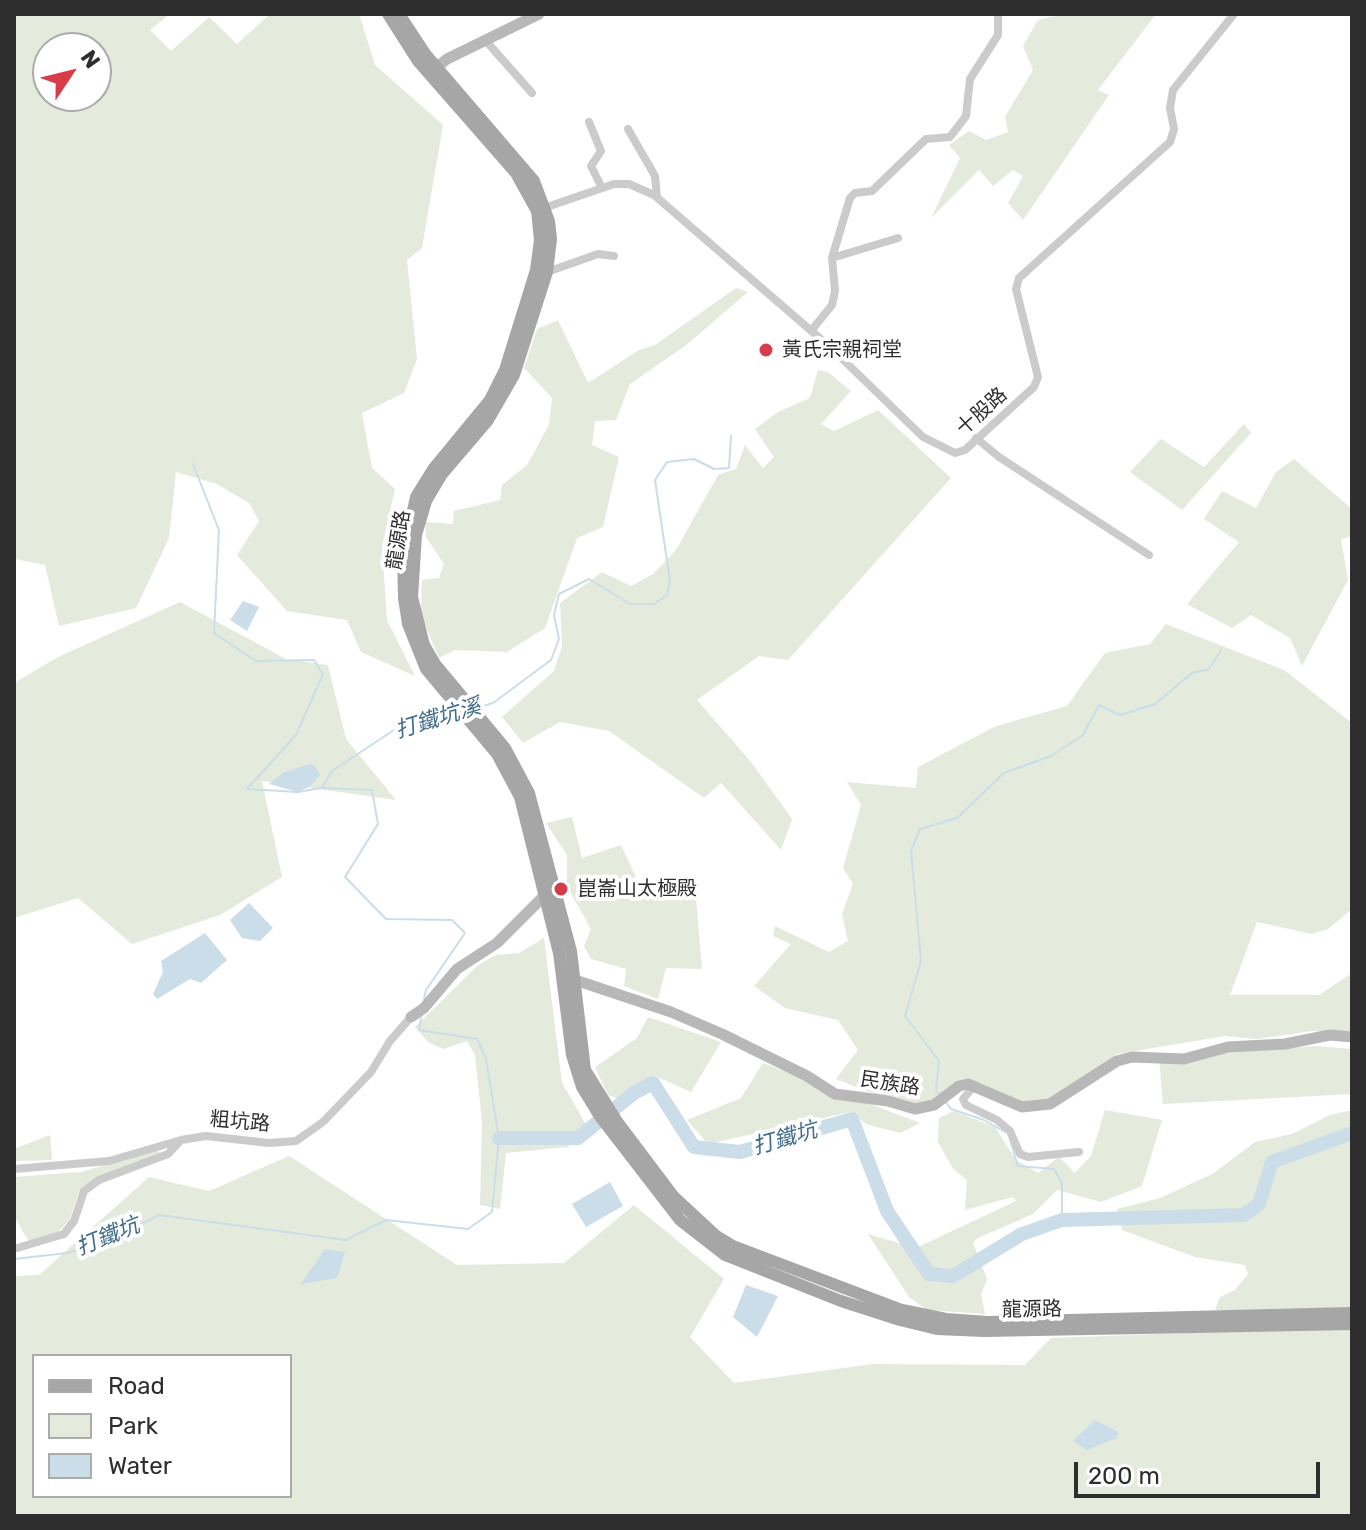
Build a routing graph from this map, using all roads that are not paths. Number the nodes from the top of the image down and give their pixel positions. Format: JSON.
{"nodes":[{"id":1,"x":388,"y":14,"type":"edge"},
{"id":2,"x":399,"y":14,"type":"edge"},
{"id":3,"x":539,"y":14,"type":"edge"},
{"id":4,"x":998,"y":14,"type":"edge"},
{"id":5,"x":1234,"y":14,"type":"edge"},
{"id":6,"x":486,"y":41,"type":"junction"},
{"id":7,"x":432,"y":70,"type":"junction"},
{"id":8,"x":532,"y":93,"type":"dead end"},
{"id":9,"x":589,"y":122,"type":"dead end"},
{"id":10,"x":628,"y":129,"type":"dead end"},
{"id":11,"x":602,"y":188,"type":"junction"},
{"id":12,"x":657,"y":197,"type":"junction"},
{"id":13,"x":541,"y":209,"type":"junction"},
{"id":14,"x":898,"y":238,"type":"dead end"},
{"id":15,"x":614,"y":256,"type":"dead end"},
{"id":16,"x":832,"y":258,"type":"junction"},
{"id":17,"x":547,"y":272,"type":"junction"},
{"id":18,"x":811,"y":331,"type":"junction"},
{"id":19,"x":976,"y":438,"type":"junction"},
{"id":20,"x":1149,"y":555,"type":"dead end"},
{"id":21,"x":468,"y":710,"type":"junction"},
{"id":22,"x":549,"y":891,"type":"junction"},
{"id":23,"x":568,"y":978,"type":"junction"},
{"id":24,"x":411,"y":1017,"type":"joint"},
{"id":25,"x":1352,"y":1037,"type":"edge"},
{"id":26,"x":976,"y":1085,"type":"junction"},
{"id":27,"x":181,"y":1140,"type":"junction"},
{"id":28,"x":1079,"y":1152,"type":"dead end"},
{"id":29,"x":14,"y":1169,"type":"edge"},
{"id":30,"x":14,"y":1249,"type":"edge"},
{"id":31,"x":729,"y":1251,"type":"junction"},
{"id":32,"x":1352,"y":1313,"type":"edge"},
{"id":33,"x":1352,"y":1324,"type":"edge"}],
"edges":[{"from":1,"to":7,"type":"main road"},
{"from":2,"to":7,"type":"main road"},
{"from":3,"to":6,"type":"street"},
{"from":4,"to":16,"type":"street"},
{"from":5,"to":19,"type":"street","name":"十股路"},
{"from":6,"to":7,"type":"street"},
{"from":6,"to":8,"type":"street"},
{"from":7,"to":13,"type":"main road"},
{"from":9,"to":11,"type":"street"},
{"from":10,"to":12,"type":"street"},
{"from":11,"to":12,"type":"street","name":"十股路"},
{"from":11,"to":13,"type":"street","name":"十股路"},
{"from":12,"to":18,"type":"street","name":"十股路"},
{"from":13,"to":17,"type":"main road","name":"龍源路"},
{"from":13,"to":21,"type":"main road"},
{"from":14,"to":16,"type":"street"},
{"from":15,"to":17,"type":"street"},
{"from":16,"to":18,"type":"street"},
{"from":17,"to":21,"type":"main road","name":"龍源路"},
{"from":18,"to":19,"type":"street","name":"十股路"},
{"from":19,"to":20,"type":"street"},
{"from":21,"to":22,"type":"main road"},
{"from":22,"to":23,"type":"main road"},
{"from":22,"to":24,"type":"street"},
{"from":23,"to":26,"type":"street","name":"民族路"},
{"from":23,"to":31,"type":"main road"},
{"from":24,"to":27,"type":"street","name":"粗坑路"},
{"from":25,"to":26,"type":"street"},
{"from":26,"to":28,"type":"street"},
{"from":27,"to":29,"type":"street","name":"粗坑路"},
{"from":27,"to":30,"type":"street"},
{"from":31,"to":32,"type":"main road","name":"龍源路"},
{"from":31,"to":33,"type":"main road","name":"龍源路"}]}
